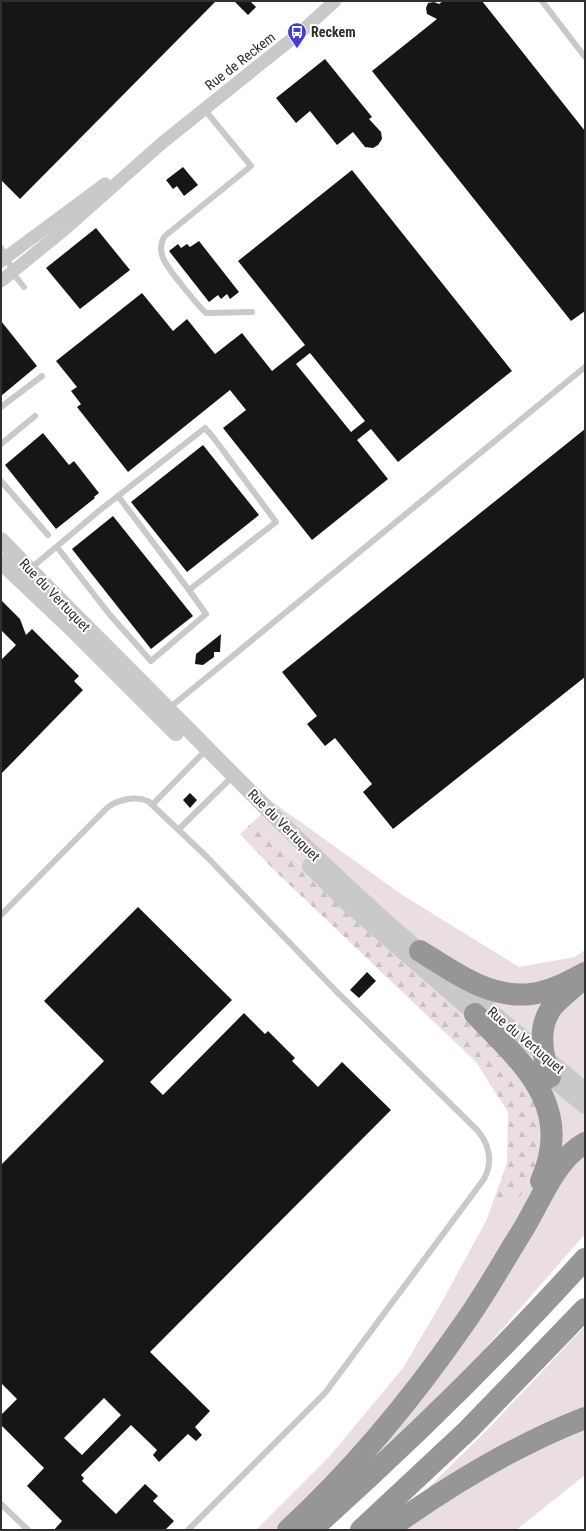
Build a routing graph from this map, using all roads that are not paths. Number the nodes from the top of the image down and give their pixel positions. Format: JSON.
{"nodes":[{"id":1,"x":335,"y":1,"type":"edge"},
{"id":2,"x":542,"y":1,"type":"edge"},
{"id":3,"x":585,"y":57,"type":"edge"},
{"id":4,"x":204,"y":109,"type":"junction"},
{"id":5,"x":162,"y":143,"type":"junction"},
{"id":6,"x":3,"y":255,"type":"edge"},
{"id":7,"x":12,"y":272,"type":"junction"},
{"id":8,"x":1,"y":281,"type":"edge"},
{"id":9,"x":24,"y":287,"type":"dead end"},
{"id":10,"x":252,"y":312,"type":"dead end"},
{"id":11,"x":585,"y":367,"type":"edge"},
{"id":12,"x":42,"y":376,"type":"dead end"},
{"id":13,"x":1,"y":407,"type":"edge"},
{"id":14,"x":35,"y":416,"type":"dead end"},
{"id":15,"x":1,"y":444,"type":"edge"},
{"id":16,"x":1,"y":481,"type":"edge"},
{"id":17,"x":118,"y":496,"type":"junction"},
{"id":18,"x":48,"y":535,"type":"dead end"},
{"id":19,"x":1,"y":540,"type":"edge"},
{"id":20,"x":56,"y":547,"type":"junction"},
{"id":21,"x":1,"y":562,"type":"edge"},
{"id":22,"x":24,"y":574,"type":"junction"},
{"id":23,"x":189,"y":590,"type":"junction"},
{"id":24,"x":163,"y":712,"type":"junction"},
{"id":25,"x":203,"y":753,"type":"junction"},
{"id":26,"x":230,"y":779,"type":"junction"},
{"id":27,"x":152,"y":804,"type":"junction"},
{"id":28,"x":179,"y":829,"type":"junction"},
{"id":29,"x":1,"y":914,"type":"edge"},
{"id":30,"x":420,"y":951,"type":"junction"},
{"id":31,"x":585,"y":973,"type":"edge"},
{"id":32,"x":585,"y":978,"type":"edge"},
{"id":33,"x":475,"y":1014,"type":"junction"},
{"id":34,"x":545,"y":1056,"type":"junction"},
{"id":35,"x":550,"y":1077,"type":"junction"},
{"id":36,"x":585,"y":1090,"type":"edge"},
{"id":37,"x":585,"y":1106,"type":"edge"},
{"id":38,"x":585,"y":1143,"type":"edge"},
{"id":39,"x":508,"y":1252,"type":"junction"},
{"id":40,"x":585,"y":1259,"type":"edge"},
{"id":41,"x":585,"y":1308,"type":"edge"},
{"id":42,"x":585,"y":1418,"type":"edge"},
{"id":43,"x":1,"y":1504,"type":"edge"},
{"id":44,"x":28,"y":1530,"type":"edge"},
{"id":45,"x":188,"y":1530,"type":"edge"},
{"id":46,"x":288,"y":1530,"type":"edge"},
{"id":47,"x":311,"y":1530,"type":"edge"},
{"id":48,"x":361,"y":1530,"type":"edge"},
{"id":49,"x":387,"y":1530,"type":"edge"}],
"edges":[{"from":1,"to":4,"type":"street","name":"Rue de Reckem"},
{"from":2,"to":3,"type":"lane"},
{"from":4,"to":5,"type":"street","name":"Rue de Reckem"},
{"from":4,"to":10,"type":"lane"},
{"from":5,"to":6,"type":"street","name":"Rue de Reckem"},
{"from":5,"to":7,"type":"street","name":"Rue de Reckem"},
{"from":6,"to":7,"type":"lane"},
{"from":7,"to":8,"type":"street","name":"Rue de Reckem"},
{"from":7,"to":9,"type":"lane"},
{"from":11,"to":24,"type":"lane"},
{"from":12,"to":13,"type":"lane"},
{"from":14,"to":15,"type":"lane"},
{"from":16,"to":18,"type":"lane"},
{"from":17,"to":20,"type":"lane"},
{"from":17,"to":23,"type":"lane"},
{"from":17,"to":23,"type":"lane"},
{"from":19,"to":22,"type":"street","name":"Rue du Vertuquet"},
{"from":20,"to":22,"type":"lane"},
{"from":20,"to":23,"type":"lane"},
{"from":21,"to":22,"type":"street","name":"Rue du Vertuquet"},
{"from":22,"to":24,"type":"street","name":"Rue du Vertuquet"},
{"from":24,"to":25,"type":"street","name":"Rue du Vertuquet"},
{"from":25,"to":26,"type":"street","name":"Rue du Vertuquet"},
{"from":25,"to":27,"type":"lane"},
{"from":26,"to":28,"type":"lane"},
{"from":26,"to":30,"type":"street","name":"Rue du Vertuquet"},
{"from":26,"to":33,"type":"street","name":"Rue du Vertuquet"},
{"from":27,"to":28,"type":"lane"},
{"from":27,"to":29,"type":"lane"},
{"from":28,"to":45,"type":"lane"},
{"from":30,"to":31,"type":"highway"},
{"from":30,"to":34,"type":"street","name":"Rue du Vertuquet"},
{"from":32,"to":34,"type":"highway"},
{"from":33,"to":35,"type":"street","name":"Rue du Vertuquet"},
{"from":33,"to":39,"type":"highway"},
{"from":34,"to":35,"type":"highway"},
{"from":34,"to":36,"type":"street","name":"Rue du Vertuquet"},
{"from":35,"to":37,"type":"street","name":"Rue du Vertuquet"},
{"from":38,"to":39,"type":"highway"},
{"from":39,"to":46,"type":"highway"},
{"from":40,"to":47,"type":"highway"},
{"from":41,"to":48,"type":"highway"},
{"from":42,"to":49,"type":"highway"},
{"from":43,"to":44,"type":"lane"}]}
